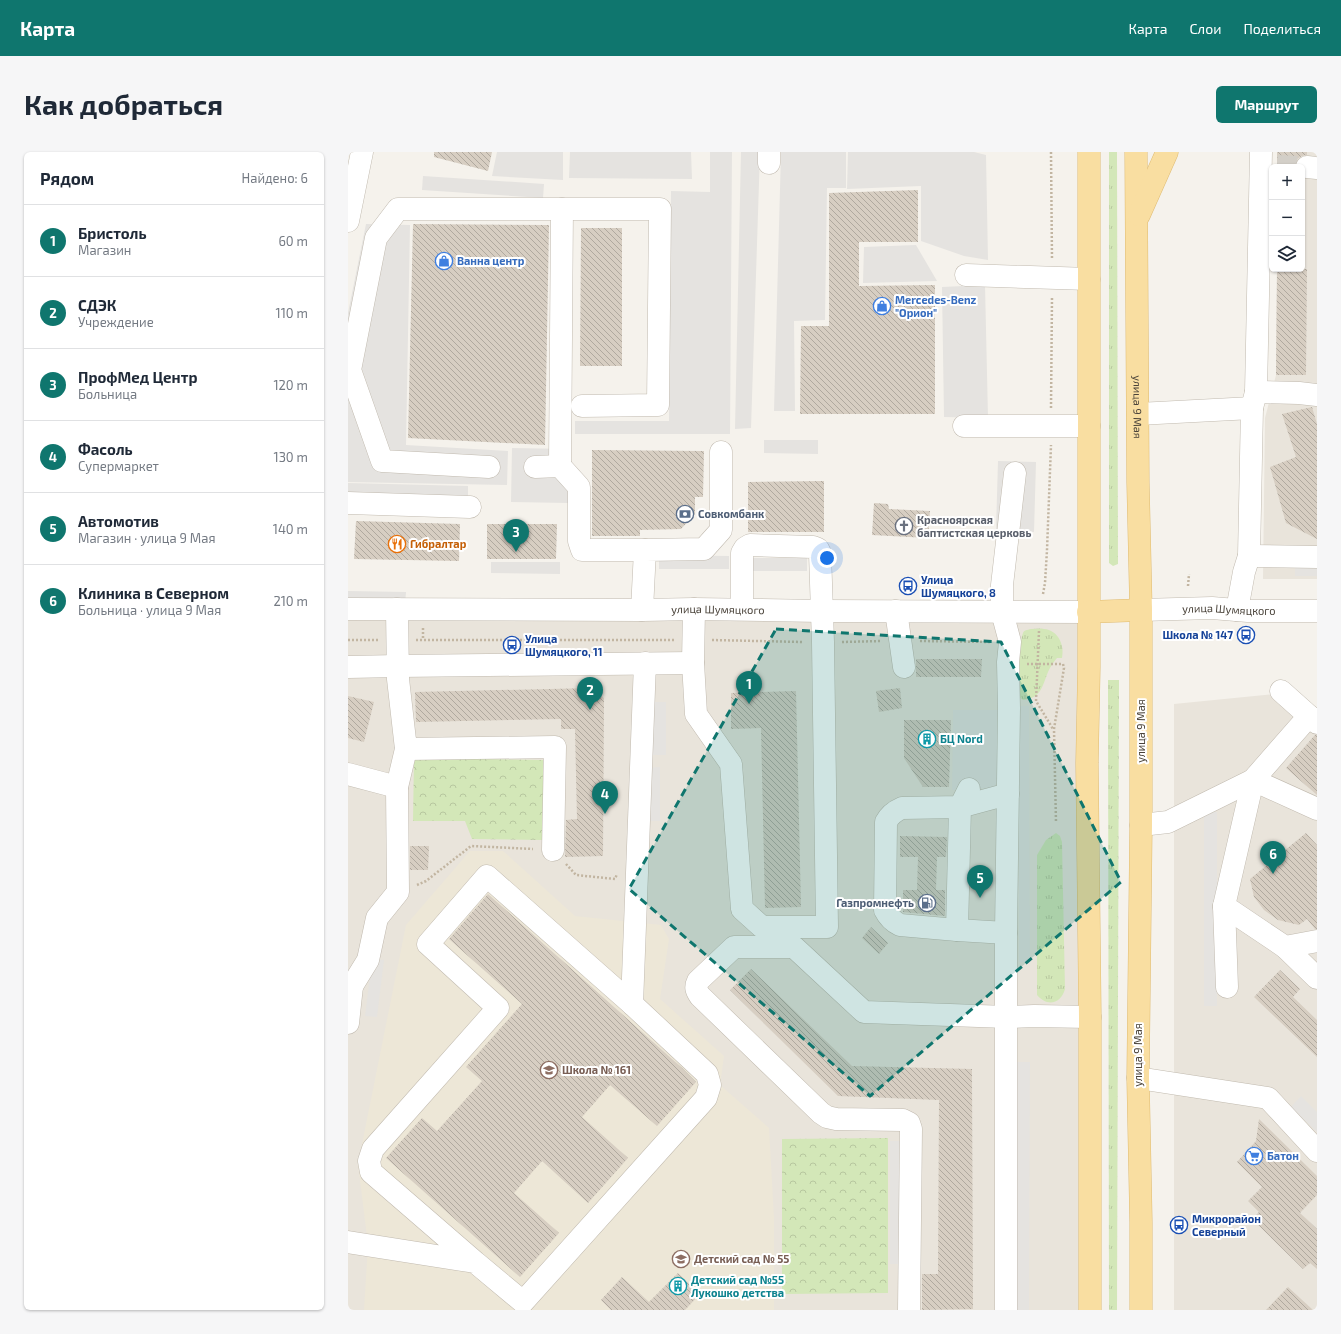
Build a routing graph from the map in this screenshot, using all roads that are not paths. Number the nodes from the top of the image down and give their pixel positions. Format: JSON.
{"nodes":[{"id":1,"x":362,"y":152,"type":"edge"},
{"id":2,"x":1089,"y":152,"type":"edge"},
{"id":3,"x":1136,"y":152,"type":"edge"},
{"id":4,"x":1166,"y":152,"type":"edge"},
{"id":5,"x":1266,"y":162,"type":"edge"},
{"id":6,"x":562,"y":209,"type":"junction"},
{"id":7,"x":348,"y":221,"type":"edge"},
{"id":8,"x":1136,"y":221,"type":"junction"},
{"id":9,"x":966,"y":275,"type":"dead end"},
{"id":10,"x":1089,"y":278,"type":"junction"},
{"id":11,"x":349,"y":370,"type":"edge"},
{"id":12,"x":1317,"y":395,"type":"edge"},
{"id":13,"x":1254,"y":400,"type":"junction"},
{"id":14,"x":582,"y":406,"type":"dead end"},
{"id":15,"x":1138,"y":414,"type":"junction"},
{"id":16,"x":964,"y":426,"type":"dead end"},
{"id":17,"x":1089,"y":426,"type":"junction"},
{"id":18,"x":721,"y":452,"type":"dead end"},
{"id":19,"x":560,"y":466,"type":"junction"},
{"id":20,"x":490,"y":467,"type":"dead end"},
{"id":21,"x":535,"y":467,"type":"dead end"},
{"id":22,"x":1015,"y":473,"type":"dead end"},
{"id":23,"x":348,"y":503,"type":"edge"},
{"id":24,"x":470,"y":507,"type":"dead end"},
{"id":25,"x":645,"y":550,"type":"junction"},
{"id":26,"x":1249,"y":556,"type":"junction"},
{"id":27,"x":1317,"y":557,"type":"edge"},
{"id":28,"x":348,"y":609,"type":"edge"},
{"id":29,"x":397,"y":609,"type":"junction"},
{"id":30,"x":694,"y":609,"type":"junction"},
{"id":31,"x":642,"y":610,"type":"junction"},
{"id":32,"x":742,"y":610,"type":"junction"},
{"id":33,"x":1141,"y":610,"type":"junction"},
{"id":34,"x":1236,"y":610,"type":"junction"},
{"id":35,"x":821,"y":611,"type":"junction"},
{"id":36,"x":896,"y":611,"type":"junction"},
{"id":37,"x":1317,"y":611,"type":"edge"},
{"id":38,"x":1002,"y":612,"type":"junction"},
{"id":39,"x":1088,"y":612,"type":"junction"},
{"id":40,"x":645,"y":663,"type":"junction"},
{"id":41,"x":693,"y":663,"type":"junction"},
{"id":42,"x":398,"y":666,"type":"junction"},
{"id":43,"x":348,"y":667,"type":"edge"},
{"id":44,"x":904,"y":667,"type":"dead end"},
{"id":45,"x":1281,"y":691,"type":"dead end"},
{"id":46,"x":1313,"y":720,"type":"edge"},
{"id":47,"x":406,"y":749,"type":"junction"},
{"id":48,"x":348,"y":774,"type":"edge"},
{"id":49,"x":1253,"y":780,"type":"junction"},
{"id":50,"x":397,"y":787,"type":"junction"},
{"id":51,"x":1008,"y":794,"type":"junction"},
{"id":52,"x":964,"y":798,"type":"junction"},
{"id":53,"x":1317,"y":809,"type":"edge"},
{"id":54,"x":1141,"y":825,"type":"junction"},
{"id":55,"x":552,"y":850,"type":"dead end"},
{"id":56,"x":1224,"y":906,"type":"junction"},
{"id":57,"x":957,"y":930,"type":"junction"},
{"id":58,"x":1006,"y":933,"type":"junction"},
{"id":59,"x":1317,"y":941,"type":"edge"},
{"id":60,"x":1285,"y":947,"type":"junction"},
{"id":61,"x":1317,"y":978,"type":"edge"},
{"id":62,"x":350,"y":985,"type":"edge"},
{"id":63,"x":1227,"y":987,"type":"dead end"},
{"id":64,"x":632,"y":1004,"type":"junction"},
{"id":65,"x":1090,"y":1017,"type":"junction"},
{"id":66,"x":1007,"y":1018,"type":"junction"},
{"id":67,"x":348,"y":1023,"type":"edge"},
{"id":68,"x":1138,"y":1078,"type":"junction"},
{"id":69,"x":1317,"y":1151,"type":"edge"},
{"id":70,"x":348,"y":1242,"type":"edge"},
{"id":71,"x":475,"y":1262,"type":"junction"},
{"id":72,"x":909,"y":1310,"type":"edge"},
{"id":73,"x":1006,"y":1310,"type":"edge"},
{"id":74,"x":1090,"y":1310,"type":"edge"},
{"id":75,"x":1141,"y":1310,"type":"edge"}],
"edges":[{"from":1,"to":7,"type":"street"},
{"from":2,"to":10,"type":"main road"},
{"from":3,"to":8,"type":"main road","name":"улица 9 Мая"},
{"from":4,"to":8,"type":"main road"},
{"from":5,"to":13,"type":"street"},
{"from":6,"to":11,"type":"street"},
{"from":6,"to":14,"type":"street"},
{"from":6,"to":19,"type":"street"},
{"from":8,"to":15,"type":"main road","name":"улица 9 Мая"},
{"from":9,"to":10,"type":"street"},
{"from":10,"to":17,"type":"main road"},
{"from":11,"to":20,"type":"street"},
{"from":12,"to":13,"type":"street"},
{"from":13,"to":15,"type":"street"},
{"from":13,"to":26,"type":"street"},
{"from":15,"to":33,"type":"main road","name":"улица 9 Мая"},
{"from":16,"to":17,"type":"street"},
{"from":17,"to":39,"type":"main road"},
{"from":18,"to":25,"type":"street"},
{"from":19,"to":21,"type":"street"},
{"from":19,"to":25,"type":"street"},
{"from":22,"to":38,"type":"street"},
{"from":23,"to":24,"type":"street"},
{"from":25,"to":31,"type":"street"},
{"from":26,"to":27,"type":"street"},
{"from":26,"to":34,"type":"street"},
{"from":28,"to":29,"type":"street","name":"улица Шумяцкого"},
{"from":29,"to":31,"type":"street","name":"улица Шумяцкого"},
{"from":29,"to":42,"type":"street"},
{"from":30,"to":31,"type":"street","name":"улица Шумяцкого"},
{"from":30,"to":32,"type":"street","name":"улица Шумяцкого"},
{"from":30,"to":41,"type":"street"},
{"from":32,"to":35,"type":"street","name":"улица Шумяцкого"},
{"from":32,"to":35,"type":"street"},
{"from":33,"to":34,"type":"street","name":"улица Шумяцкого"},
{"from":33,"to":39,"type":"main road"},
{"from":33,"to":54,"type":"main road","name":"улица 9 Мая"},
{"from":34,"to":37,"type":"street","name":"улица Шумяцкого"},
{"from":35,"to":36,"type":"street","name":"улица Шумяцкого"},
{"from":35,"to":41,"type":"street"},
{"from":36,"to":38,"type":"street","name":"улица Шумяцкого"},
{"from":36,"to":44,"type":"street"},
{"from":38,"to":39,"type":"street","name":"улица Шумяцкого"},
{"from":38,"to":51,"type":"street"},
{"from":39,"to":65,"type":"main road"},
{"from":40,"to":41,"type":"street"},
{"from":40,"to":42,"type":"street"},
{"from":40,"to":64,"type":"street"},
{"from":42,"to":43,"type":"street"},
{"from":42,"to":47,"type":"street"},
{"from":45,"to":46,"type":"street"},
{"from":46,"to":49,"type":"street"},
{"from":47,"to":50,"type":"street"},
{"from":47,"to":55,"type":"street"},
{"from":48,"to":50,"type":"street"},
{"from":49,"to":53,"type":"street"},
{"from":49,"to":54,"type":"street"},
{"from":49,"to":56,"type":"street"},
{"from":50,"to":62,"type":"street"},
{"from":51,"to":52,"type":"street"},
{"from":51,"to":58,"type":"street"},
{"from":52,"to":57,"type":"street"},
{"from":52,"to":57,"type":"street"},
{"from":54,"to":68,"type":"main road","name":"улица 9 Мая"},
{"from":56,"to":60,"type":"street"},
{"from":56,"to":63,"type":"street"},
{"from":57,"to":58,"type":"street"},
{"from":58,"to":66,"type":"street"},
{"from":59,"to":60,"type":"street"},
{"from":60,"to":61,"type":"street"},
{"from":62,"to":67,"type":"street"},
{"from":64,"to":71,"type":"street"},
{"from":64,"to":71,"type":"street"},
{"from":65,"to":66,"type":"street"},
{"from":65,"to":74,"type":"main road"},
{"from":66,"to":72,"type":"street"},
{"from":66,"to":73,"type":"street"},
{"from":68,"to":69,"type":"street"},
{"from":68,"to":75,"type":"main road","name":"улица 9 Мая"},
{"from":70,"to":71,"type":"street"}]}
